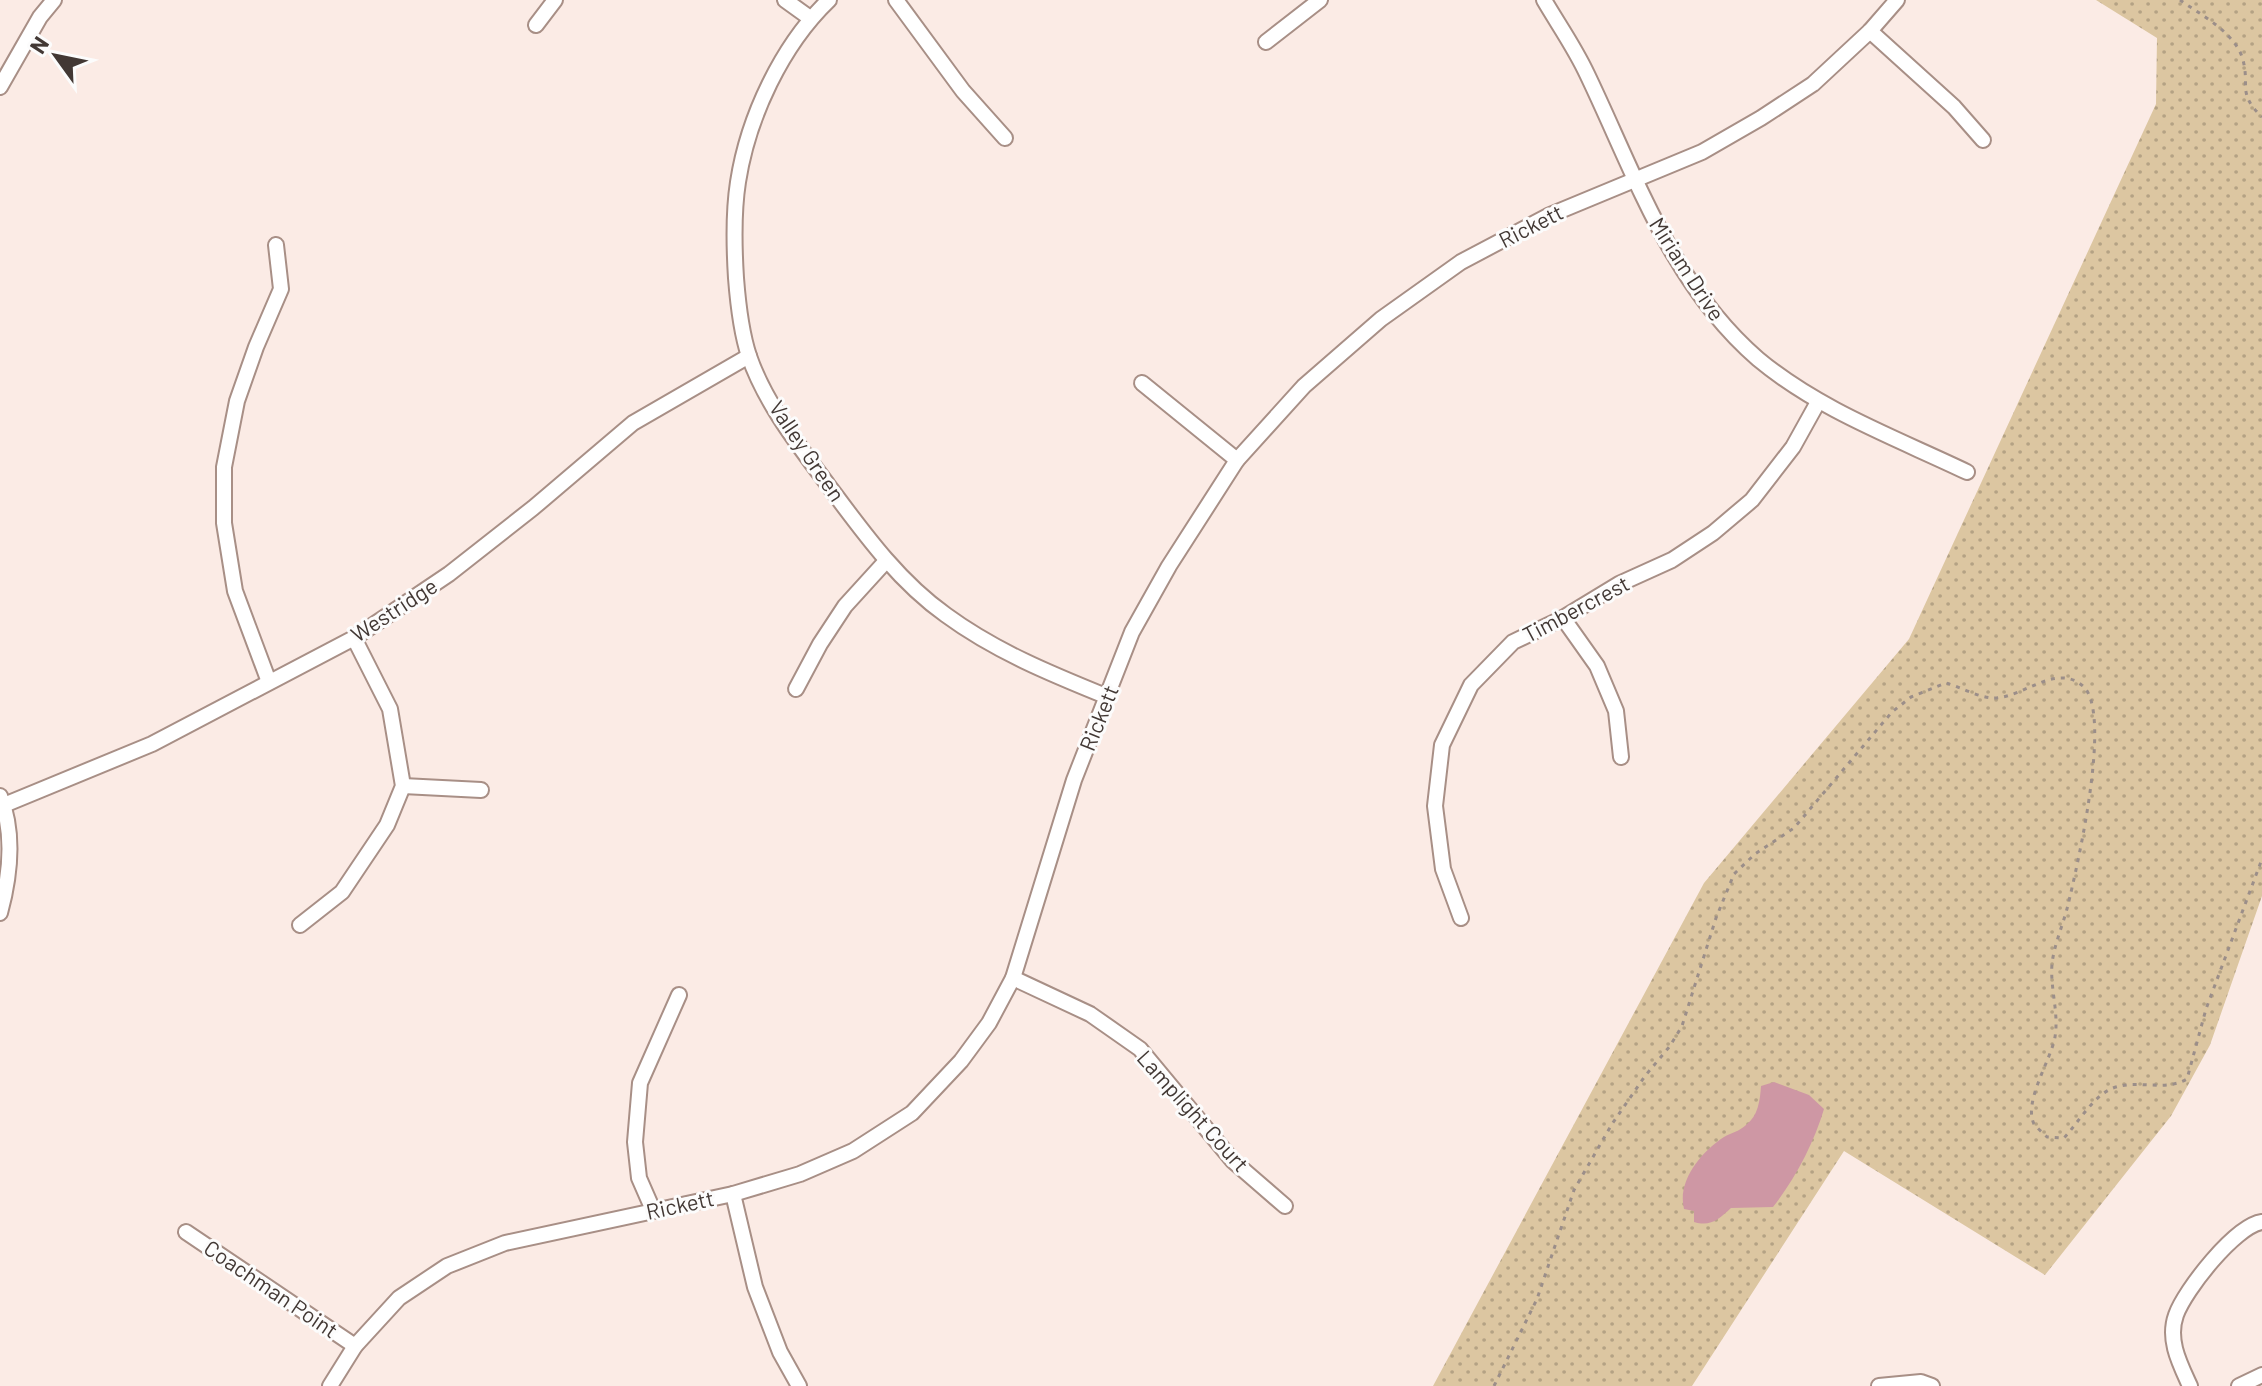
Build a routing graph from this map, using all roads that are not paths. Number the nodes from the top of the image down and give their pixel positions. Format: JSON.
{"nodes":[{"id":1,"x":54,"y":0,"type":"edge"},
{"id":2,"x":555,"y":0,"type":"edge"},
{"id":3,"x":785,"y":0,"type":"edge"},
{"id":4,"x":829,"y":0,"type":"edge"},
{"id":5,"x":896,"y":0,"type":"edge"},
{"id":6,"x":1320,"y":0,"type":"edge"},
{"id":7,"x":1544,"y":0,"type":"edge"},
{"id":8,"x":1897,"y":0,"type":"edge"},
{"id":9,"x":810,"y":18,"type":"junction"},
{"id":10,"x":536,"y":25,"type":"dead end"},
{"id":11,"x":1870,"y":31,"type":"junction"},
{"id":12,"x":1266,"y":42,"type":"dead end"},
{"id":13,"x":0,"y":87,"type":"edge"},
{"id":14,"x":1005,"y":138,"type":"dead end"},
{"id":15,"x":1983,"y":140,"type":"dead end"},
{"id":16,"x":1634,"y":178,"type":"junction"},
{"id":17,"x":276,"y":245,"type":"dead end"},
{"id":18,"x":749,"y":356,"type":"junction"},
{"id":19,"x":1142,"y":383,"type":"dead end"},
{"id":20,"x":1818,"y":402,"type":"junction"},
{"id":21,"x":1237,"y":460,"type":"junction"},
{"id":22,"x":1967,"y":472,"type":"dead end"},
{"id":23,"x":886,"y":561,"type":"junction"},
{"id":24,"x":1563,"y":618,"type":"junction"},
{"id":25,"x":354,"y":638,"type":"junction"},
{"id":26,"x":269,"y":682,"type":"junction"},
{"id":27,"x":796,"y":689,"type":"dead end"},
{"id":28,"x":1108,"y":697,"type":"junction"},
{"id":29,"x":1621,"y":757,"type":"dead end"},
{"id":30,"x":403,"y":786,"type":"junction"},
{"id":31,"x":481,"y":790,"type":"dead end"},
{"id":32,"x":2,"y":800,"type":"edge"},
{"id":33,"x":0,"y":913,"type":"edge"},
{"id":34,"x":1461,"y":918,"type":"dead end"},
{"id":35,"x":300,"y":925,"type":"dead end"},
{"id":36,"x":1013,"y":978,"type":"junction"},
{"id":37,"x":679,"y":995,"type":"dead end"},
{"id":38,"x":733,"y":1194,"type":"junction"},
{"id":39,"x":1285,"y":1206,"type":"dead end"},
{"id":40,"x":653,"y":1210,"type":"junction"},
{"id":41,"x":2262,"y":1222,"type":"edge"},
{"id":42,"x":186,"y":1232,"type":"dead end"},
{"id":43,"x":355,"y":1346,"type":"junction"},
{"id":44,"x":2262,"y":1375,"type":"edge"},
{"id":45,"x":330,"y":1386,"type":"edge"},
{"id":46,"x":799,"y":1386,"type":"edge"},
{"id":47,"x":1879,"y":1386,"type":"edge"},
{"id":48,"x":1932,"y":1386,"type":"edge"},
{"id":49,"x":2190,"y":1386,"type":"edge"},
{"id":50,"x":2239,"y":1386,"type":"edge"}],
"edges":[{"from":1,"to":13,"type":"street"},
{"from":2,"to":10,"type":"street"},
{"from":3,"to":9,"type":"street"},
{"from":4,"to":9,"type":"street","name":"Valley Green"},
{"from":5,"to":14,"type":"street"},
{"from":6,"to":12,"type":"street"},
{"from":7,"to":16,"type":"street","name":"Miriam Drive"},
{"from":8,"to":11,"type":"street","name":"Rickett"},
{"from":9,"to":18,"type":"street","name":"Valley Green"},
{"from":11,"to":15,"type":"street"},
{"from":11,"to":16,"type":"street","name":"Rickett"},
{"from":16,"to":20,"type":"street","name":"Miriam Drive"},
{"from":16,"to":21,"type":"street","name":"Rickett"},
{"from":17,"to":26,"type":"street"},
{"from":18,"to":23,"type":"street","name":"Valley Green"},
{"from":18,"to":25,"type":"street","name":"Westridge"},
{"from":19,"to":21,"type":"street"},
{"from":20,"to":22,"type":"street","name":"Miriam Drive"},
{"from":20,"to":24,"type":"street","name":"Timbercrest"},
{"from":21,"to":28,"type":"street","name":"Rickett"},
{"from":23,"to":27,"type":"street"},
{"from":23,"to":28,"type":"street","name":"Valley Green"},
{"from":24,"to":29,"type":"street"},
{"from":24,"to":34,"type":"street","name":"Timbercrest"},
{"from":25,"to":26,"type":"street","name":"Westridge"},
{"from":25,"to":30,"type":"street"},
{"from":26,"to":32,"type":"street","name":"Westridge"},
{"from":28,"to":36,"type":"street","name":"Rickett"},
{"from":30,"to":31,"type":"street"},
{"from":30,"to":35,"type":"street"},
{"from":32,"to":33,"type":"street"},
{"from":36,"to":38,"type":"street","name":"Rickett"},
{"from":36,"to":39,"type":"street","name":"Lamplight Court"},
{"from":37,"to":40,"type":"street"},
{"from":38,"to":40,"type":"street","name":"Rickett"},
{"from":38,"to":46,"type":"street"},
{"from":40,"to":43,"type":"street","name":"Rickett"},
{"from":41,"to":49,"type":"street"},
{"from":42,"to":43,"type":"street","name":"Coachman Point"},
{"from":43,"to":45,"type":"street","name":"Rickett"},
{"from":44,"to":50,"type":"street"},
{"from":47,"to":48,"type":"street"}]}
